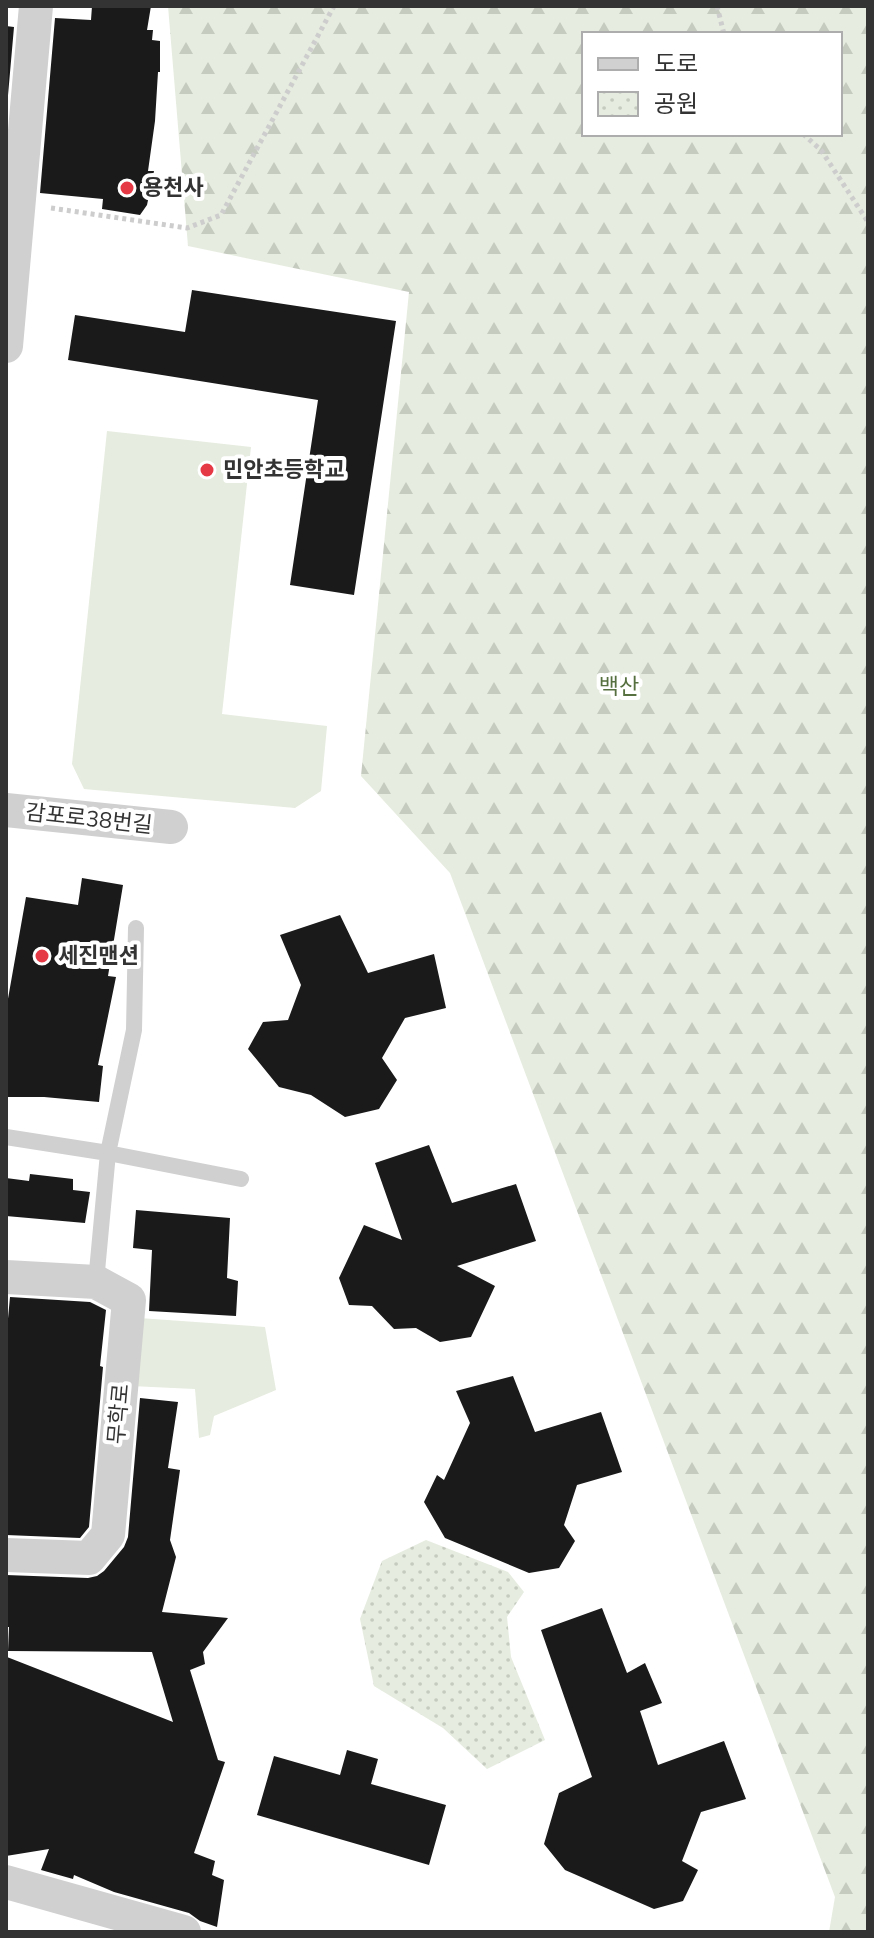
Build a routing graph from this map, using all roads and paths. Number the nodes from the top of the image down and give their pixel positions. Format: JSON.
{"nodes":[{"id":1,"x":36,"y":6,"type":"edge"},
{"id":2,"x":334,"y":6,"type":"edge"},
{"id":3,"x":717,"y":6,"type":"edge"},
{"id":4,"x":724,"y":32,"type":"edge"},
{"id":5,"x":805,"y":136,"type":"edge"},
{"id":6,"x":19,"y":202,"type":"junction"},
{"id":7,"x":868,"y":222,"type":"edge"},
{"id":8,"x":7,"y":331,"type":"edge"},
{"id":9,"x":6,"y":810,"type":"edge"},
{"id":10,"x":171,"y":827,"type":"dead end"},
{"id":11,"x":136,"y":928,"type":"dead end"},
{"id":12,"x":6,"y":1137,"type":"edge"},
{"id":13,"x":108,"y":1153,"type":"junction"},
{"id":14,"x":241,"y":1179,"type":"dead end"},
{"id":15,"x":6,"y":1277,"type":"edge"},
{"id":16,"x":96,"y":1282,"type":"junction"},
{"id":17,"x":6,"y":1555,"type":"edge"},
{"id":18,"x":6,"y":1882,"type":"edge"},
{"id":19,"x":184,"y":1932,"type":"edge"}],
"edges":[{"from":1,"to":6,"type":"street"},
{"from":2,"to":6,"type":"path"},
{"from":3,"to":4,"type":"path"},
{"from":5,"to":7,"type":"path"},
{"from":6,"to":8,"type":"street"},
{"from":9,"to":10,"type":"street","name":"감포로38번길"},
{"from":11,"to":13,"type":"lane"},
{"from":12,"to":13,"type":"lane"},
{"from":13,"to":14,"type":"lane"},
{"from":13,"to":16,"type":"lane"},
{"from":15,"to":16,"type":"street","name":"무학로"},
{"from":16,"to":17,"type":"street","name":"무학로"},
{"from":18,"to":19,"type":"street"}]}
